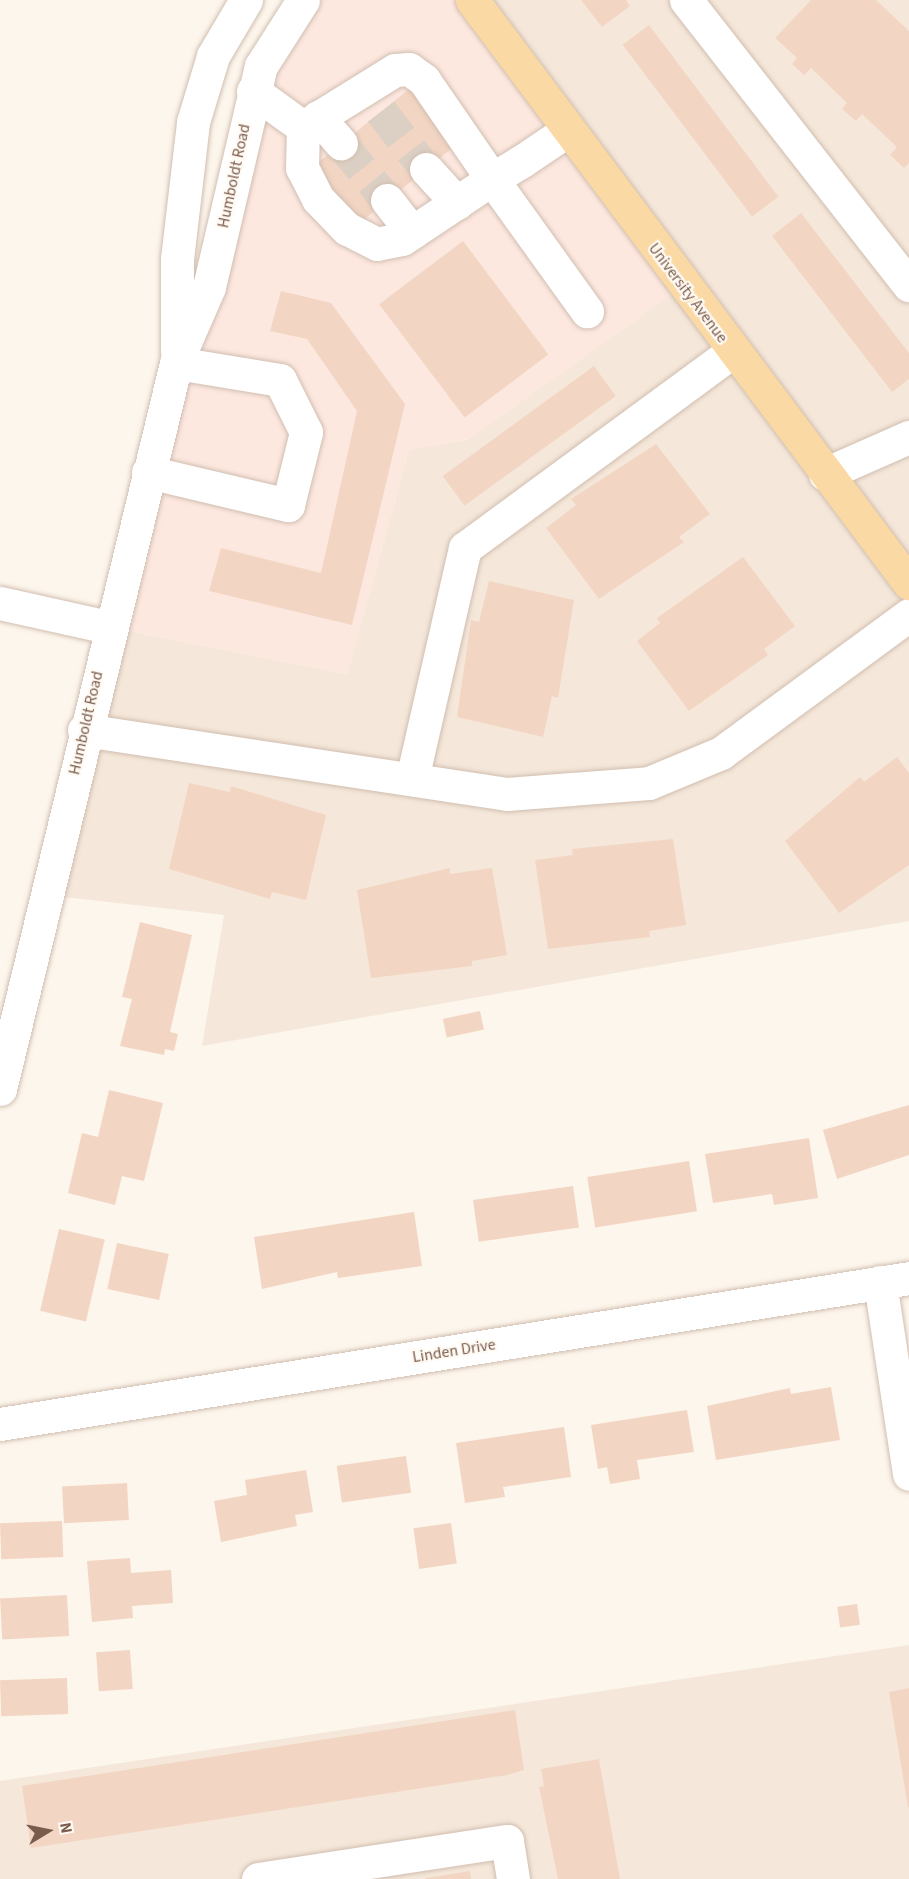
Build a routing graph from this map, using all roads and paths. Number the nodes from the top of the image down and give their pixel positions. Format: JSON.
{"nodes":[{"id":1,"x":246,"y":0,"type":"edge"},
{"id":2,"x":303,"y":0,"type":"edge"},
{"id":3,"x":472,"y":0,"type":"edge"},
{"id":4,"x":686,"y":0,"type":"edge"},
{"id":5,"x":253,"y":91,"type":"junction"},
{"id":6,"x":311,"y":122,"type":"junction"},
{"id":7,"x":567,"y":130,"type":"junction"},
{"id":8,"x":341,"y":143,"type":"tunnel mouth"},
{"id":9,"x":426,"y":169,"type":"tunnel mouth"},
{"id":10,"x":492,"y":179,"type":"junction"},
{"id":11,"x":387,"y":200,"type":"tunnel mouth"},
{"id":12,"x":457,"y":203,"type":"junction"},
{"id":13,"x":412,"y":232,"type":"junction"},
{"id":14,"x":909,"y":285,"type":"edge"},
{"id":15,"x":587,"y":311,"type":"dead end"},
{"id":16,"x":732,"y":352,"type":"junction"},
{"id":17,"x":177,"y":361,"type":"junction"},
{"id":18,"x":909,"y":437,"type":"edge"},
{"id":19,"x":148,"y":472,"type":"junction"},
{"id":20,"x":825,"y":474,"type":"junction"},
{"id":21,"x":909,"y":583,"type":"edge"},
{"id":22,"x":0,"y":603,"type":"edge"},
{"id":23,"x":909,"y":615,"type":"edge"},
{"id":24,"x":108,"y":627,"type":"junction"},
{"id":25,"x":84,"y":730,"type":"junction"},
{"id":26,"x":412,"y":780,"type":"junction"},
{"id":27,"x":8,"y":1019,"type":"edge"},
{"id":28,"x":0,"y":1089,"type":"edge"},
{"id":29,"x":895,"y":1280,"type":"edge"},
{"id":30,"x":0,"y":1424,"type":"edge"},
{"id":31,"x":909,"y":1474,"type":"edge"},
{"id":32,"x":258,"y":1879,"type":"edge"},
{"id":33,"x":513,"y":1879,"type":"edge"}],
"edges":[{"from":1,"to":17,"type":"street","name":"Humboldt Road"},
{"from":2,"to":5,"type":"street","name":"Humboldt Road"},
{"from":3,"to":7,"type":"main road","name":"University Avenue"},
{"from":4,"to":14,"type":"street"},
{"from":5,"to":6,"type":"street"},
{"from":5,"to":17,"type":"street","name":"Humboldt Road"},
{"from":6,"to":8,"type":"street"},
{"from":6,"to":10,"type":"street"},
{"from":6,"to":13,"type":"street"},
{"from":7,"to":10,"type":"street"},
{"from":7,"to":16,"type":"main road","name":"University Avenue"},
{"from":9,"to":12,"type":"street"},
{"from":10,"to":12,"type":"street"},
{"from":10,"to":15,"type":"street"},
{"from":11,"to":13,"type":"street"},
{"from":12,"to":13,"type":"street"},
{"from":16,"to":20,"type":"main road","name":"University Avenue"},
{"from":16,"to":26,"type":"street"},
{"from":17,"to":19,"type":"street","name":"Humboldt Road"},
{"from":17,"to":19,"type":"street"},
{"from":18,"to":20,"type":"street"},
{"from":19,"to":24,"type":"street","name":"Humboldt Road"},
{"from":20,"to":21,"type":"main road","name":"University Avenue"},
{"from":22,"to":24,"type":"street"},
{"from":23,"to":26,"type":"street"},
{"from":24,"to":25,"type":"street","name":"Humboldt Road"},
{"from":25,"to":26,"type":"street"},
{"from":25,"to":27,"type":"street","name":"Humboldt Road"},
{"from":27,"to":28,"type":"street","name":"Humboldt Road"},
{"from":29,"to":30,"type":"street","name":"Linden Drive"},
{"from":29,"to":31,"type":"street"},
{"from":32,"to":33,"type":"street"}]}
